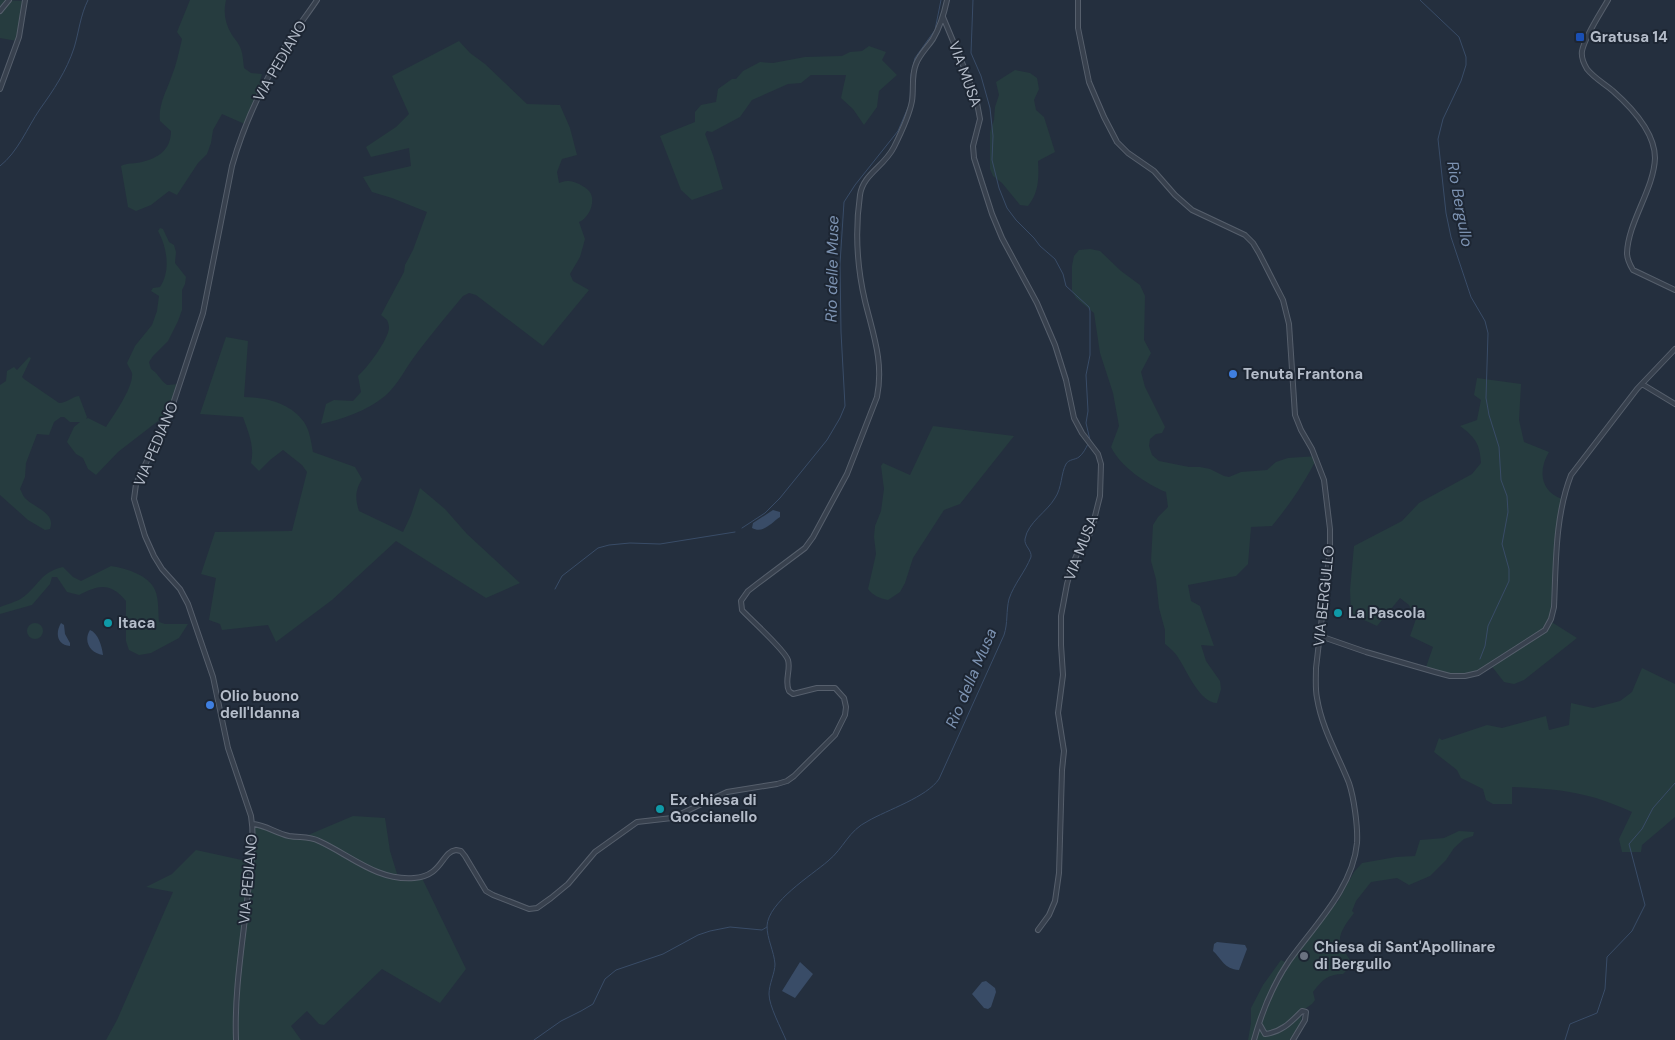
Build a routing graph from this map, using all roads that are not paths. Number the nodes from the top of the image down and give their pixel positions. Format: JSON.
{"nodes":[{"id":1,"x":9,"y":0,"type":"edge"},
{"id":2,"x":25,"y":0,"type":"edge"},
{"id":3,"x":317,"y":0,"type":"edge"},
{"id":4,"x":947,"y":0,"type":"edge"},
{"id":5,"x":1078,"y":0,"type":"edge"},
{"id":6,"x":1608,"y":0,"type":"edge"},
{"id":7,"x":0,"y":11,"type":"edge"},
{"id":8,"x":943,"y":15,"type":"junction"},
{"id":9,"x":0,"y":89,"type":"edge"},
{"id":10,"x":1675,"y":290,"type":"edge"},
{"id":11,"x":1675,"y":350,"type":"edge"},
{"id":12,"x":1642,"y":384,"type":"junction"},
{"id":13,"x":1675,"y":404,"type":"edge"},
{"id":14,"x":1320,"y":636,"type":"junction"},
{"id":15,"x":253,"y":824,"type":"junction"},
{"id":16,"x":1038,"y":930,"type":"dead end"},
{"id":17,"x":1259,"y":1023,"type":"junction"},
{"id":18,"x":236,"y":1040,"type":"edge"},
{"id":19,"x":1254,"y":1040,"type":"edge"},
{"id":20,"x":1293,"y":1040,"type":"edge"}],
"edges":[{"from":1,"to":7,"type":"street"},
{"from":2,"to":9,"type":"street"},
{"from":3,"to":15,"type":"street","name":"VIA PEDIANO"},
{"from":4,"to":8,"type":"street"},
{"from":5,"to":14,"type":"street","name":"VIA BERGULLO"},
{"from":6,"to":10,"type":"street"},
{"from":8,"to":15,"type":"street"},
{"from":8,"to":16,"type":"street","name":"VIA MUSA"},
{"from":11,"to":12,"type":"street"},
{"from":12,"to":13,"type":"street"},
{"from":12,"to":14,"type":"street"},
{"from":14,"to":17,"type":"street","name":"VIA BERGULLO"},
{"from":15,"to":18,"type":"street","name":"VIA PEDIANO"},
{"from":17,"to":19,"type":"street","name":"VIA BERGULLO"},
{"from":17,"to":20,"type":"street"}]}
